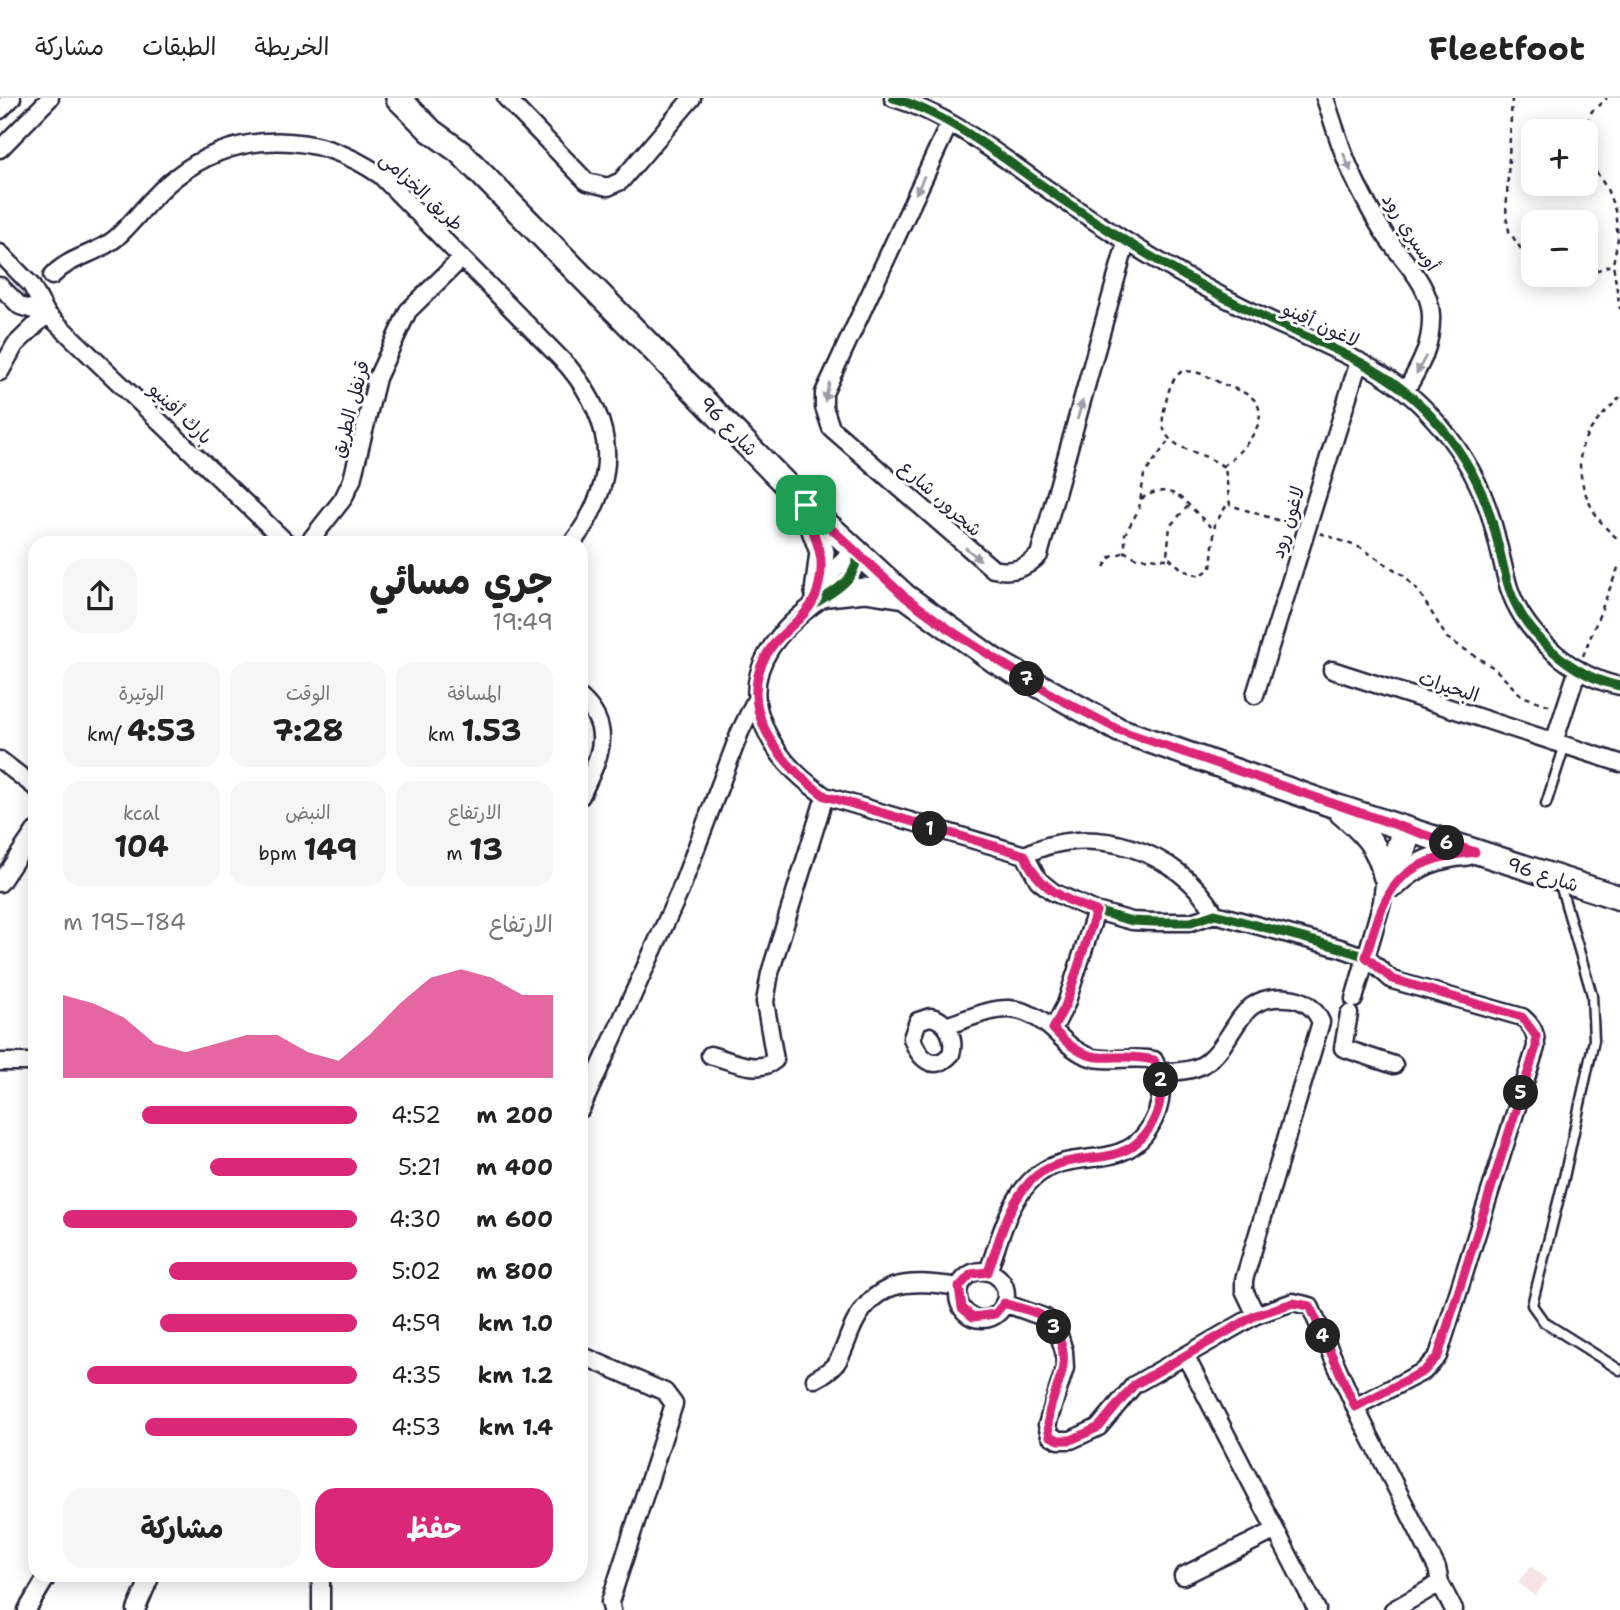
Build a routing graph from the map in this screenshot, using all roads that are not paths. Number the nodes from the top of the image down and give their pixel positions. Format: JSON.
{"nodes":[{"id":1,"x":12,"y":98,"type":"edge"},
{"id":2,"x":50,"y":98,"type":"edge"},
{"id":3,"x":398,"y":98,"type":"edge"},
{"id":4,"x":418,"y":98,"type":"edge"},
{"id":5,"x":506,"y":98,"type":"edge"},
{"id":6,"x":692,"y":98,"type":"edge"},
{"id":7,"x":1325,"y":98,"type":"edge"},
{"id":8,"x":902,"y":99,"type":"edge"},
{"id":9,"x":0,"y":110,"type":"edge"},
{"id":10,"x":949,"y":124,"type":"junction"},
{"id":11,"x":452,"y":144,"type":"junction"},
{"id":12,"x":0,"y":149,"type":"edge"},
{"id":13,"x":1126,"y":243,"type":"junction"},
{"id":14,"x":0,"y":253,"type":"edge"},
{"id":15,"x":462,"y":258,"type":"junction"},
{"id":16,"x":52,"y":276,"type":"dead end"},
{"id":17,"x":27,"y":280,"type":"junction"},
{"id":18,"x":5,"y":291,"type":"edge"},
{"id":19,"x":47,"y":314,"type":"junction"},
{"id":20,"x":1359,"y":361,"type":"junction"},
{"id":21,"x":0,"y":372,"type":"edge"},
{"id":22,"x":1406,"y":390,"type":"junction"},
{"id":23,"x":806,"y":505,"type":"junction"},
{"id":24,"x":280,"y":536,"type":"edge"},
{"id":25,"x":314,"y":536,"type":"edge"},
{"id":26,"x":577,"y":536,"type":"edge"},
{"id":27,"x":856,"y":552,"type":"junction"},
{"id":28,"x":905,"y":597,"type":"junction"},
{"id":29,"x":818,"y":598,"type":"junction"},
{"id":30,"x":1578,"y":669,"type":"junction"},
{"id":31,"x":1332,"y":670,"type":"dead end"},
{"id":32,"x":1620,"y":685,"type":"edge"},
{"id":33,"x":1255,"y":695,"type":"dead end"},
{"id":34,"x":755,"y":701,"type":"junction"},
{"id":35,"x":588,"y":705,"type":"edge"},
{"id":36,"x":1559,"y":743,"type":"junction"},
{"id":37,"x":0,"y":760,"type":"edge"},
{"id":38,"x":1620,"y":763,"type":"edge"},
{"id":39,"x":588,"y":778,"type":"edge"},
{"id":40,"x":28,"y":782,"type":"edge"},
{"id":41,"x":825,"y":796,"type":"junction"},
{"id":42,"x":1546,"y":804,"type":"dead end"},
{"id":43,"x":1335,"y":806,"type":"junction"},
{"id":44,"x":1407,"y":830,"type":"junction"},
{"id":45,"x":28,"y":841,"type":"edge"},
{"id":46,"x":1475,"y":852,"type":"junction"},
{"id":47,"x":1025,"y":855,"type":"junction"},
{"id":48,"x":1558,"y":878,"type":"junction"},
{"id":49,"x":0,"y":883,"type":"edge"},
{"id":50,"x":1387,"y":887,"type":"junction"},
{"id":51,"x":1620,"y":898,"type":"edge"},
{"id":52,"x":1096,"y":911,"type":"junction"},
{"id":53,"x":1215,"y":914,"type":"junction"},
{"id":54,"x":1366,"y":957,"type":"junction"},
{"id":55,"x":946,"y":1026,"type":"dead end"},
{"id":56,"x":1053,"y":1029,"type":"junction"},
{"id":57,"x":710,"y":1055,"type":"dead end"},
{"id":58,"x":0,"y":1062,"type":"edge"},
{"id":59,"x":28,"y":1062,"type":"edge"},
{"id":60,"x":1394,"y":1065,"type":"dead end"},
{"id":61,"x":1161,"y":1073,"type":"junction"},
{"id":62,"x":588,"y":1093,"type":"edge"},
{"id":63,"x":988,"y":1272,"type":"junction"},
{"id":64,"x":959,"y":1287,"type":"junction"},
{"id":65,"x":1004,"y":1303,"type":"junction"},
{"id":66,"x":1256,"y":1315,"type":"junction"},
{"id":67,"x":1186,"y":1357,"type":"junction"},
{"id":68,"x":588,"y":1358,"type":"edge"},
{"id":69,"x":1620,"y":1370,"type":"edge"},
{"id":70,"x":815,"y":1379,"type":"dead end"},
{"id":71,"x":1355,"y":1407,"type":"junction"},
{"id":72,"x":1274,"y":1531,"type":"junction"},
{"id":73,"x":1183,"y":1576,"type":"dead end"},
{"id":74,"x":44,"y":1582,"type":"edge"},
{"id":75,"x":148,"y":1582,"type":"edge"},
{"id":76,"x":321,"y":1582,"type":"edge"},
{"id":77,"x":1440,"y":1583,"type":"junction"},
{"id":78,"x":27,"y":1610,"type":"edge"},
{"id":79,"x":136,"y":1610,"type":"edge"},
{"id":80,"x":321,"y":1610,"type":"edge"},
{"id":81,"x":612,"y":1610,"type":"edge"},
{"id":82,"x":1317,"y":1610,"type":"edge"},
{"id":83,"x":1394,"y":1610,"type":"edge"},
{"id":84,"x":1454,"y":1610,"type":"edge"}],
"edges":[{"from":1,"to":9,"type":"street"},
{"from":2,"to":12,"type":"street"},
{"from":3,"to":11,"type":"street","name":"شارع 96"},
{"from":4,"to":11,"type":"street","name":"شارع 96"},
{"from":5,"to":6,"type":"street"},
{"from":7,"to":22,"type":"street","name":"أوسبري رود","one_way":true},
{"from":8,"to":10,"type":"street","name":"لاغون أفينو"},
{"from":10,"to":13,"type":"street","name":"لاغون أفينو"},
{"from":10,"to":13,"type":"street","name":"شحرور، شارع","one_way":true},
{"from":11,"to":23,"type":"street","name":"شارع 96"},
{"from":13,"to":20,"type":"street","name":"لاغون أفينو"},
{"from":14,"to":17,"type":"street","name":"بارك أفينيو"},
{"from":15,"to":16,"type":"street","name":"طريق الخزامى"},
{"from":15,"to":25,"type":"street","name":"قرنفل الطريق"},
{"from":15,"to":26,"type":"street","name":"طريق الخزامى"},
{"from":17,"to":18,"type":"street"},
{"from":17,"to":19,"type":"street","name":"بارك أفينيو"},
{"from":18,"to":19,"type":"street","name":"بارك أفينيو"},
{"from":19,"to":21,"type":"street"},
{"from":19,"to":24,"type":"street","name":"بارك أفينيو"},
{"from":20,"to":22,"type":"street","name":"لاغون أفينو"},
{"from":20,"to":33,"type":"street","name":"لاغون رود"},
{"from":22,"to":30,"type":"street","name":"لاغون أفينو"},
{"from":23,"to":27,"type":"street","name":"شارع 96"},
{"from":23,"to":29,"type":"street"},
{"from":27,"to":28,"type":"street","name":"شارع 96"},
{"from":27,"to":29,"type":"street"},
{"from":28,"to":29,"type":"street"},
{"from":28,"to":43,"type":"street","name":"شارع 96"},
{"from":29,"to":34,"type":"street"},
{"from":30,"to":32,"type":"street","name":"لاغون أفينو"},
{"from":30,"to":36,"type":"street"},
{"from":31,"to":36,"type":"street","name":"البحيرات"},
{"from":34,"to":41,"type":"street"},
{"from":34,"to":62,"type":"street"},
{"from":35,"to":39,"type":"street"},
{"from":36,"to":38,"type":"street","name":"البحيرات"},
{"from":36,"to":42,"type":"lane"},
{"from":37,"to":40,"type":"street"},
{"from":41,"to":47,"type":"street"},
{"from":41,"to":57,"type":"street"},
{"from":43,"to":44,"type":"street","name":"شارع 96"},
{"from":43,"to":50,"type":"street"},
{"from":44,"to":46,"type":"street","name":"شارع 96"},
{"from":44,"to":50,"type":"street"},
{"from":45,"to":49,"type":"street"},
{"from":46,"to":48,"type":"street","name":"شارع 96"},
{"from":46,"to":50,"type":"street"},
{"from":47,"to":52,"type":"street"},
{"from":47,"to":53,"type":"street"},
{"from":48,"to":51,"type":"street","name":"شارع 96"},
{"from":48,"to":69,"type":"lane"},
{"from":50,"to":54,"type":"street"},
{"from":52,"to":53,"type":"street"},
{"from":52,"to":56,"type":"street"},
{"from":53,"to":54,"type":"street"},
{"from":54,"to":60,"type":"street"},
{"from":54,"to":71,"type":"street"},
{"from":55,"to":56,"type":"street"},
{"from":56,"to":61,"type":"street"},
{"from":58,"to":59,"type":"street"},
{"from":61,"to":63,"type":"street"},
{"from":61,"to":66,"type":"street"},
{"from":63,"to":64,"type":"street"},
{"from":63,"to":65,"type":"street"},
{"from":64,"to":65,"type":"street"},
{"from":64,"to":70,"type":"street"},
{"from":65,"to":67,"type":"street"},
{"from":66,"to":67,"type":"street"},
{"from":66,"to":71,"type":"street"},
{"from":67,"to":72,"type":"street"},
{"from":68,"to":81,"type":"street"},
{"from":71,"to":77,"type":"street"},
{"from":72,"to":73,"type":"street"},
{"from":72,"to":82,"type":"street"},
{"from":74,"to":78,"type":"street"},
{"from":75,"to":79,"type":"street"},
{"from":76,"to":80,"type":"street"},
{"from":77,"to":83,"type":"street"},
{"from":77,"to":84,"type":"street"}]}
